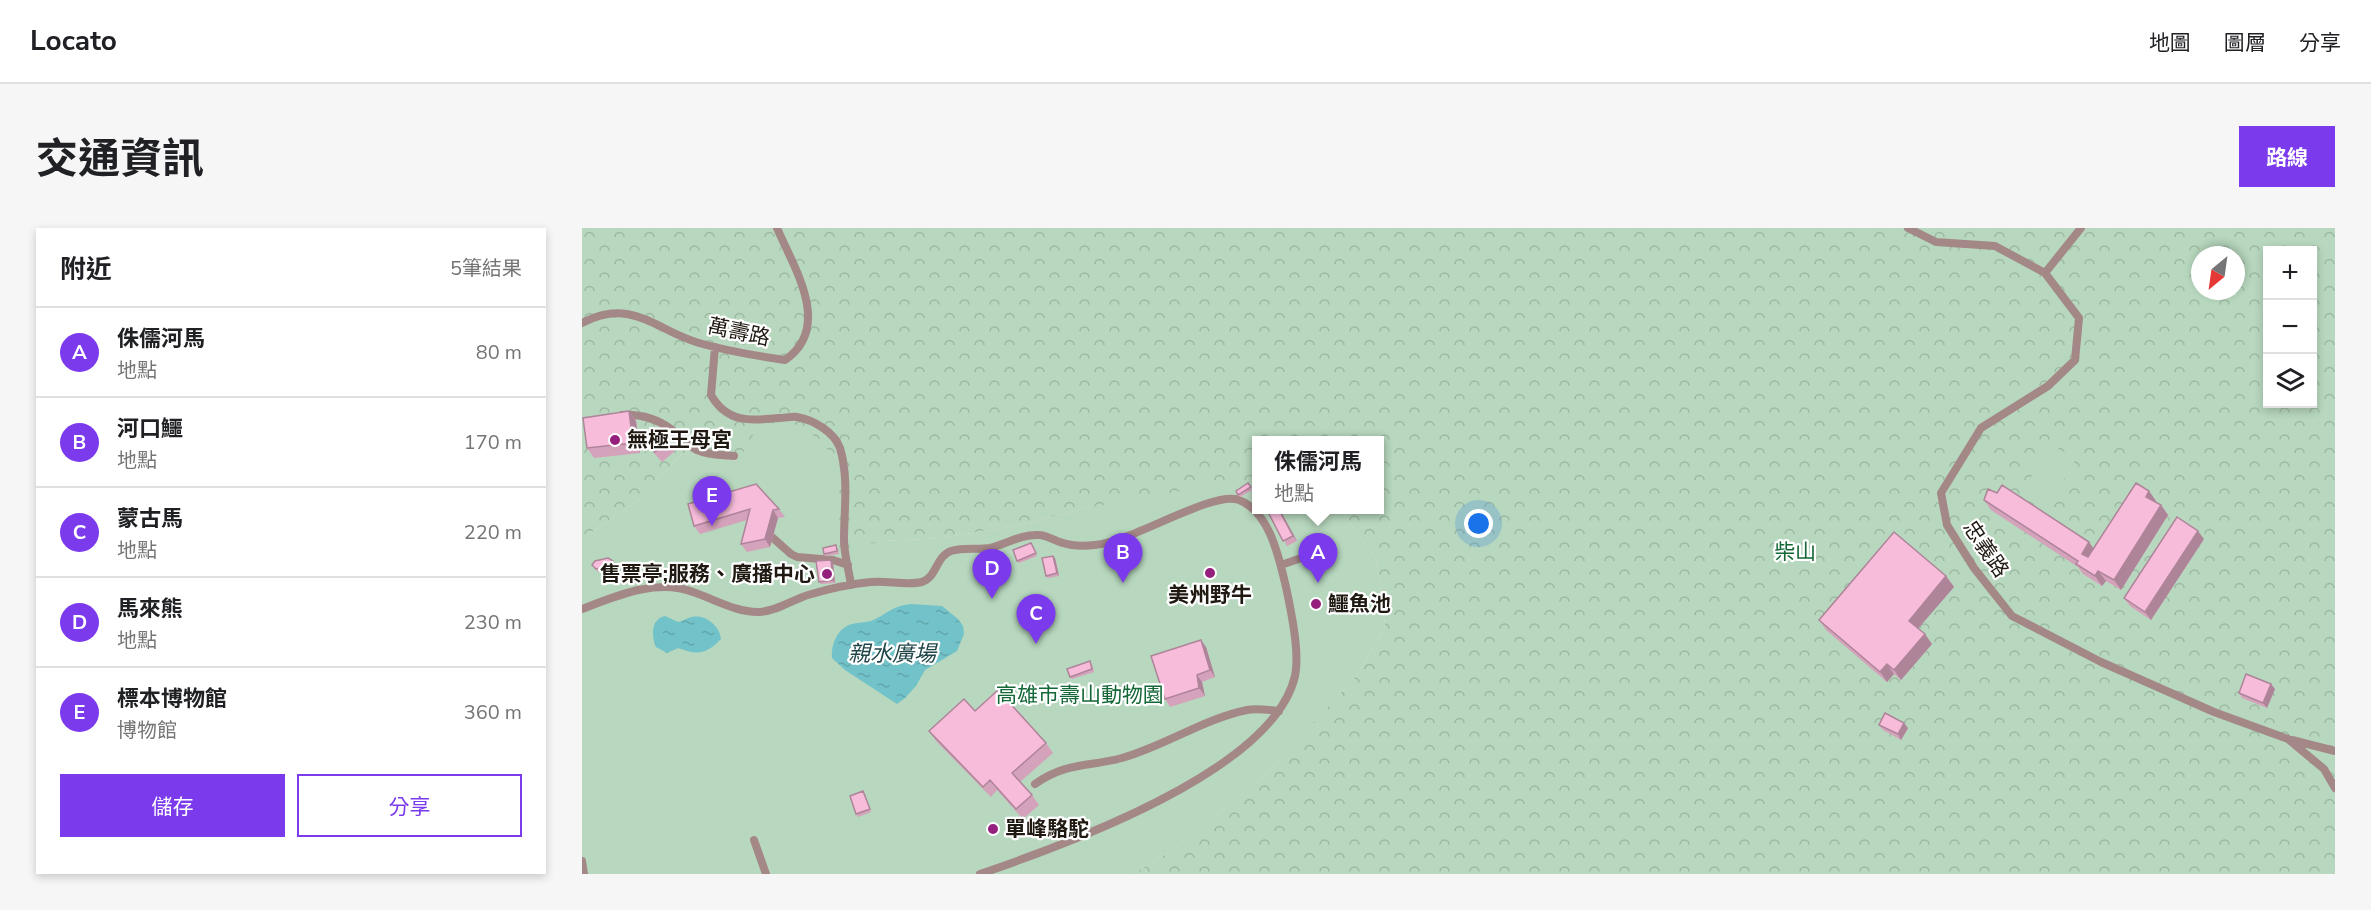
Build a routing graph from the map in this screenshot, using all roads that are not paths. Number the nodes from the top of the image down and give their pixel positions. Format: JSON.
{"nodes":[{"id":1,"x":777,"y":228,"type":"edge"},
{"id":2,"x":1908,"y":228,"type":"edge"},
{"id":3,"x":2081,"y":228,"type":"edge"},
{"id":4,"x":2045,"y":273,"type":"junction"},
{"id":5,"x":582,"y":323,"type":"edge"},
{"id":6,"x":715,"y":347,"type":"junction"},
{"id":7,"x":617,"y":416,"type":"edge"},
{"id":8,"x":734,"y":456,"type":"dead end"},
{"id":9,"x":1252,"y":508,"type":"edge"},
{"id":10,"x":1257,"y":514,"type":"edge"},
{"id":11,"x":773,"y":538,"type":"dead end"},
{"id":12,"x":1307,"y":556,"type":"dead end"},
{"id":13,"x":848,"y":565,"type":"junction"},
{"id":14,"x":1281,"y":565,"type":"junction"},
{"id":15,"x":851,"y":585,"type":"junction"},
{"id":16,"x":582,"y":609,"type":"edge"},
{"id":17,"x":1279,"y":711,"type":"junction"},
{"id":18,"x":2288,"y":739,"type":"junction"},
{"id":19,"x":2335,"y":752,"type":"edge"},
{"id":20,"x":1035,"y":784,"type":"dead end"},
{"id":21,"x":2335,"y":788,"type":"edge"},
{"id":22,"x":754,"y":840,"type":"dead end"},
{"id":23,"x":582,"y":861,"type":"edge"},
{"id":24,"x":584,"y":874,"type":"edge"},
{"id":25,"x":766,"y":874,"type":"edge"},
{"id":26,"x":980,"y":874,"type":"edge"}],
"edges":[{"from":1,"to":6,"type":"lane","name":"萬壽路"},
{"from":2,"to":4,"type":"lane","name":"忠義路"},
{"from":3,"to":4,"type":"lane"},
{"from":4,"to":18,"type":"lane","name":"忠義路"},
{"from":5,"to":6,"type":"lane","name":"萬壽路"},
{"from":6,"to":13,"type":"lane"},
{"from":7,"to":8,"type":"lane"},
{"from":9,"to":15,"type":"lane"},
{"from":10,"to":14,"type":"lane"},
{"from":11,"to":13,"type":"lane"},
{"from":12,"to":14,"type":"lane"},
{"from":13,"to":15,"type":"lane"},
{"from":14,"to":17,"type":"lane"},
{"from":15,"to":16,"type":"lane"},
{"from":17,"to":20,"type":"lane"},
{"from":17,"to":26,"type":"lane"},
{"from":18,"to":19,"type":"lane"},
{"from":18,"to":21,"type":"lane","name":"忠義路"},
{"from":22,"to":25,"type":"lane"},
{"from":23,"to":24,"type":"lane"}]}
